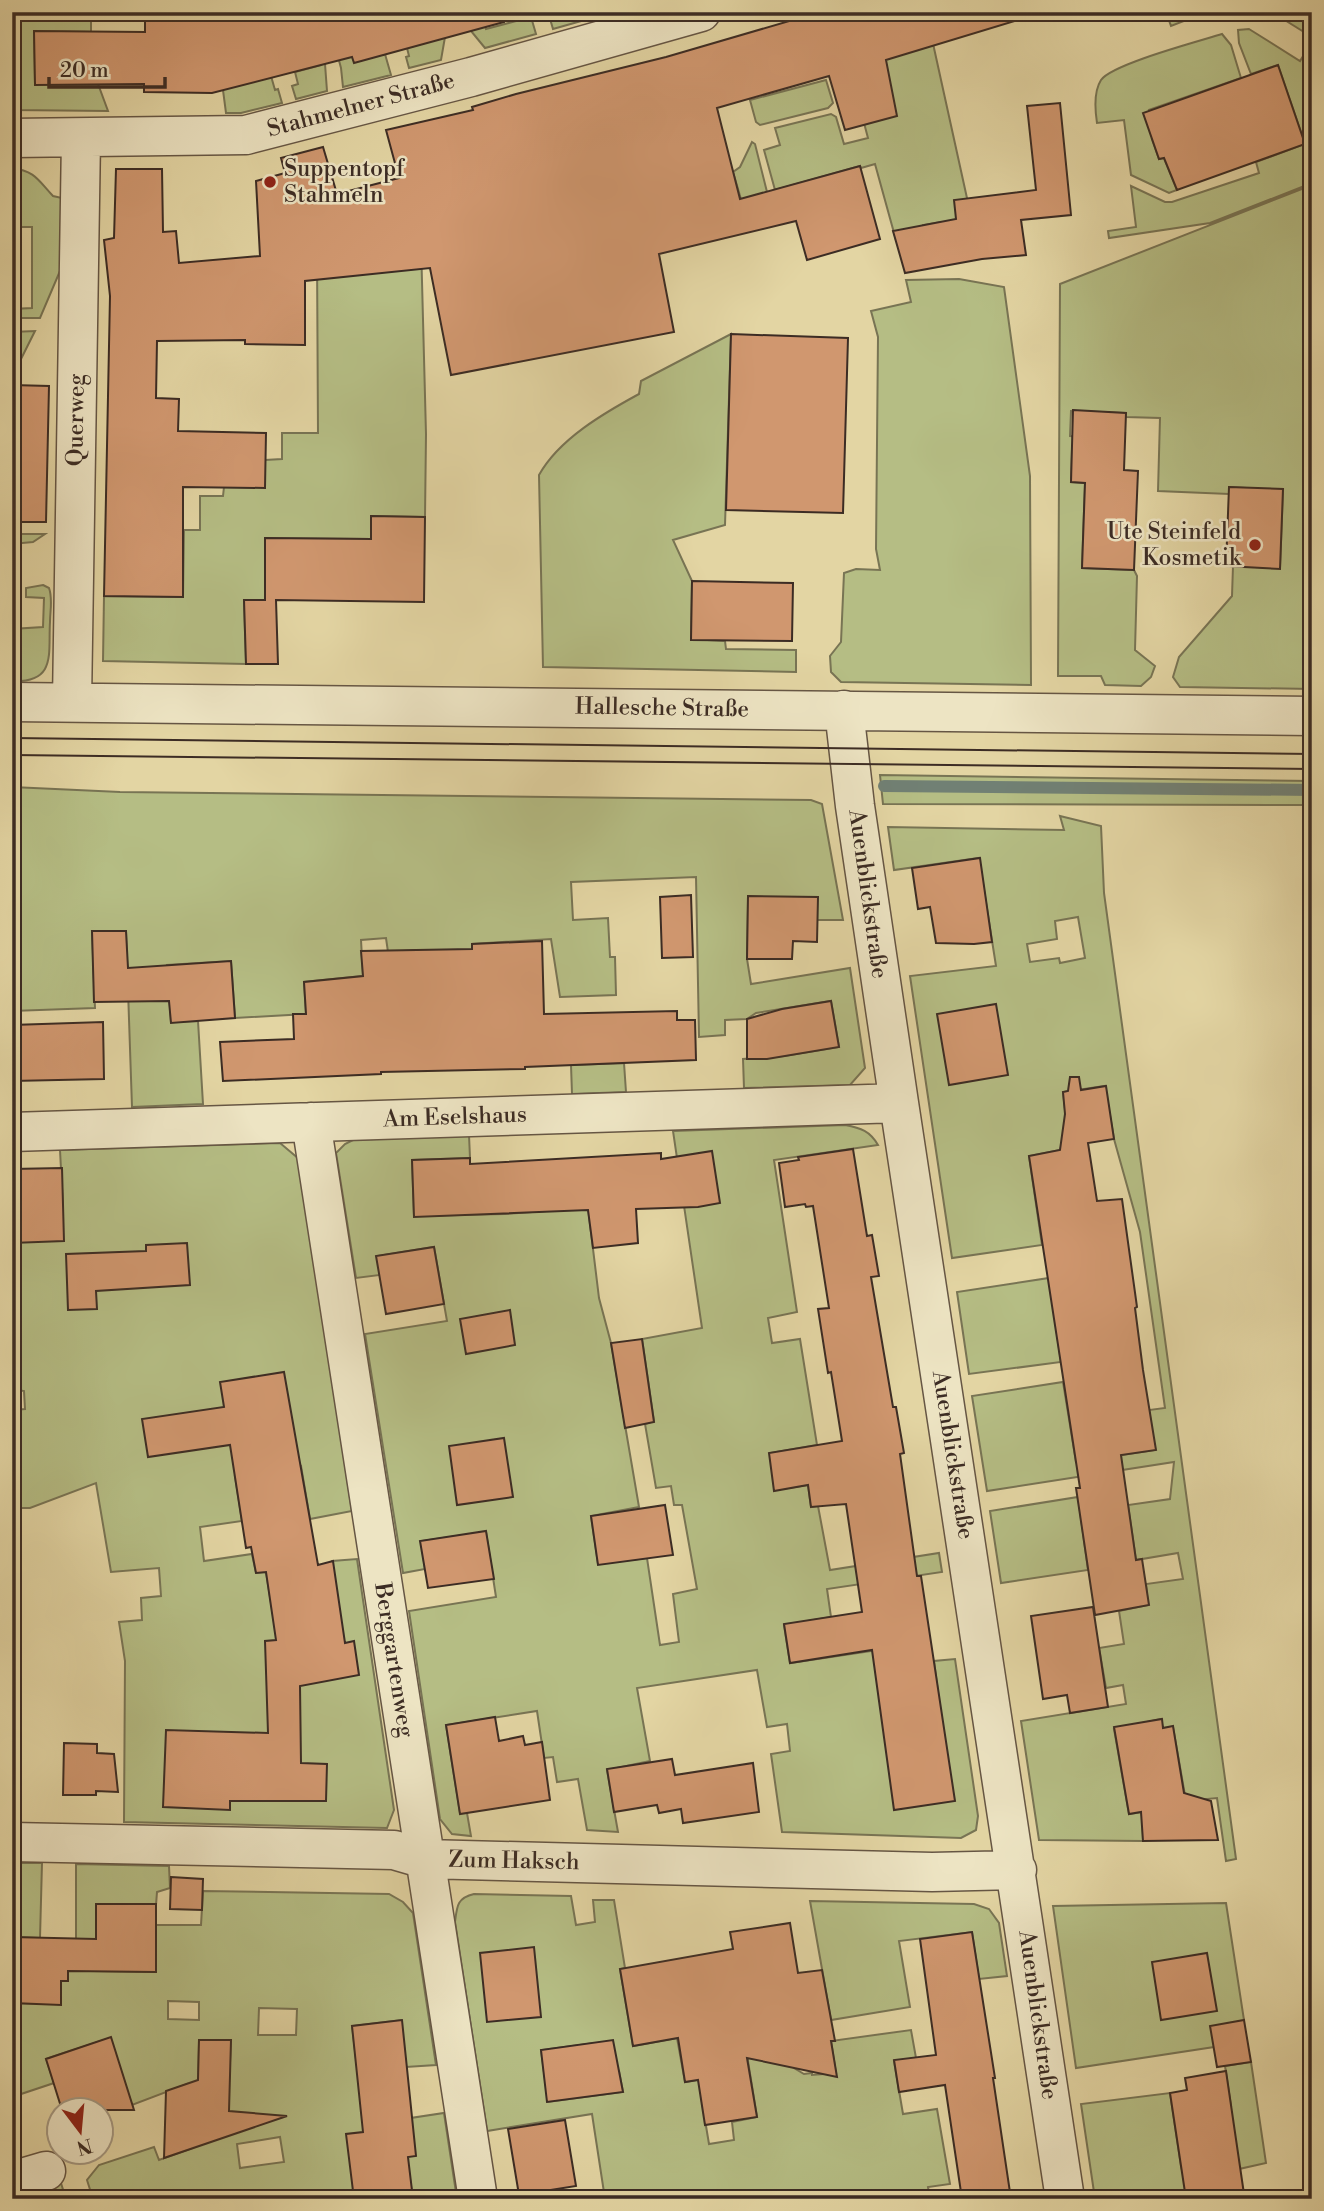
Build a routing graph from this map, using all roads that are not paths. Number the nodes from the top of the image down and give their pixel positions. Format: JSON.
{"nodes":[{"id":1,"x":701,"y":12,"type":"edge"},
{"id":2,"x":12,"y":138,"type":"edge"},
{"id":3,"x":81,"y":138,"type":"junction"},
{"id":4,"x":12,"y":702,"type":"edge"},
{"id":5,"x":72,"y":702,"type":"junction"},
{"id":6,"x":844,"y":710,"type":"junction"},
{"id":7,"x":1312,"y":716,"type":"edge"},
{"id":8,"x":898,"y":1103,"type":"junction"},
{"id":9,"x":311,"y":1122,"type":"junction"},
{"id":10,"x":12,"y":1132,"type":"edge"},
{"id":11,"x":12,"y":1842,"type":"edge"},
{"id":12,"x":425,"y":1859,"type":"junction"},
{"id":13,"x":1017,"y":1870,"type":"junction"},
{"id":14,"x":478,"y":2199,"type":"edge"},
{"id":15,"x":1065,"y":2199,"type":"edge"}],
"edges":[{"from":1,"to":3,"type":"street","name":"Stahmelner Straße"},
{"from":2,"to":3,"type":"street","name":"Stahmelner Straße"},
{"from":3,"to":5,"type":"street","name":"Querweg"},
{"from":4,"to":5,"type":"street","name":"Hallesche Straße"},
{"from":5,"to":6,"type":"street","name":"Hallesche Straße"},
{"from":6,"to":7,"type":"street","name":"Hallesche Straße"},
{"from":6,"to":8,"type":"street","name":"Auenblickstraße"},
{"from":8,"to":9,"type":"street","name":"Am Eselshaus"},
{"from":8,"to":13,"type":"street","name":"Auenblickstraße"},
{"from":9,"to":10,"type":"street","name":"Am Eselshaus"},
{"from":9,"to":12,"type":"street","name":"Berggartenweg"},
{"from":11,"to":12,"type":"street","name":"Zum Haksch"},
{"from":12,"to":13,"type":"street","name":"Zum Haksch"},
{"from":12,"to":14,"type":"street","name":"Berggartenweg"},
{"from":13,"to":15,"type":"street","name":"Auenblickstraße"}]}
